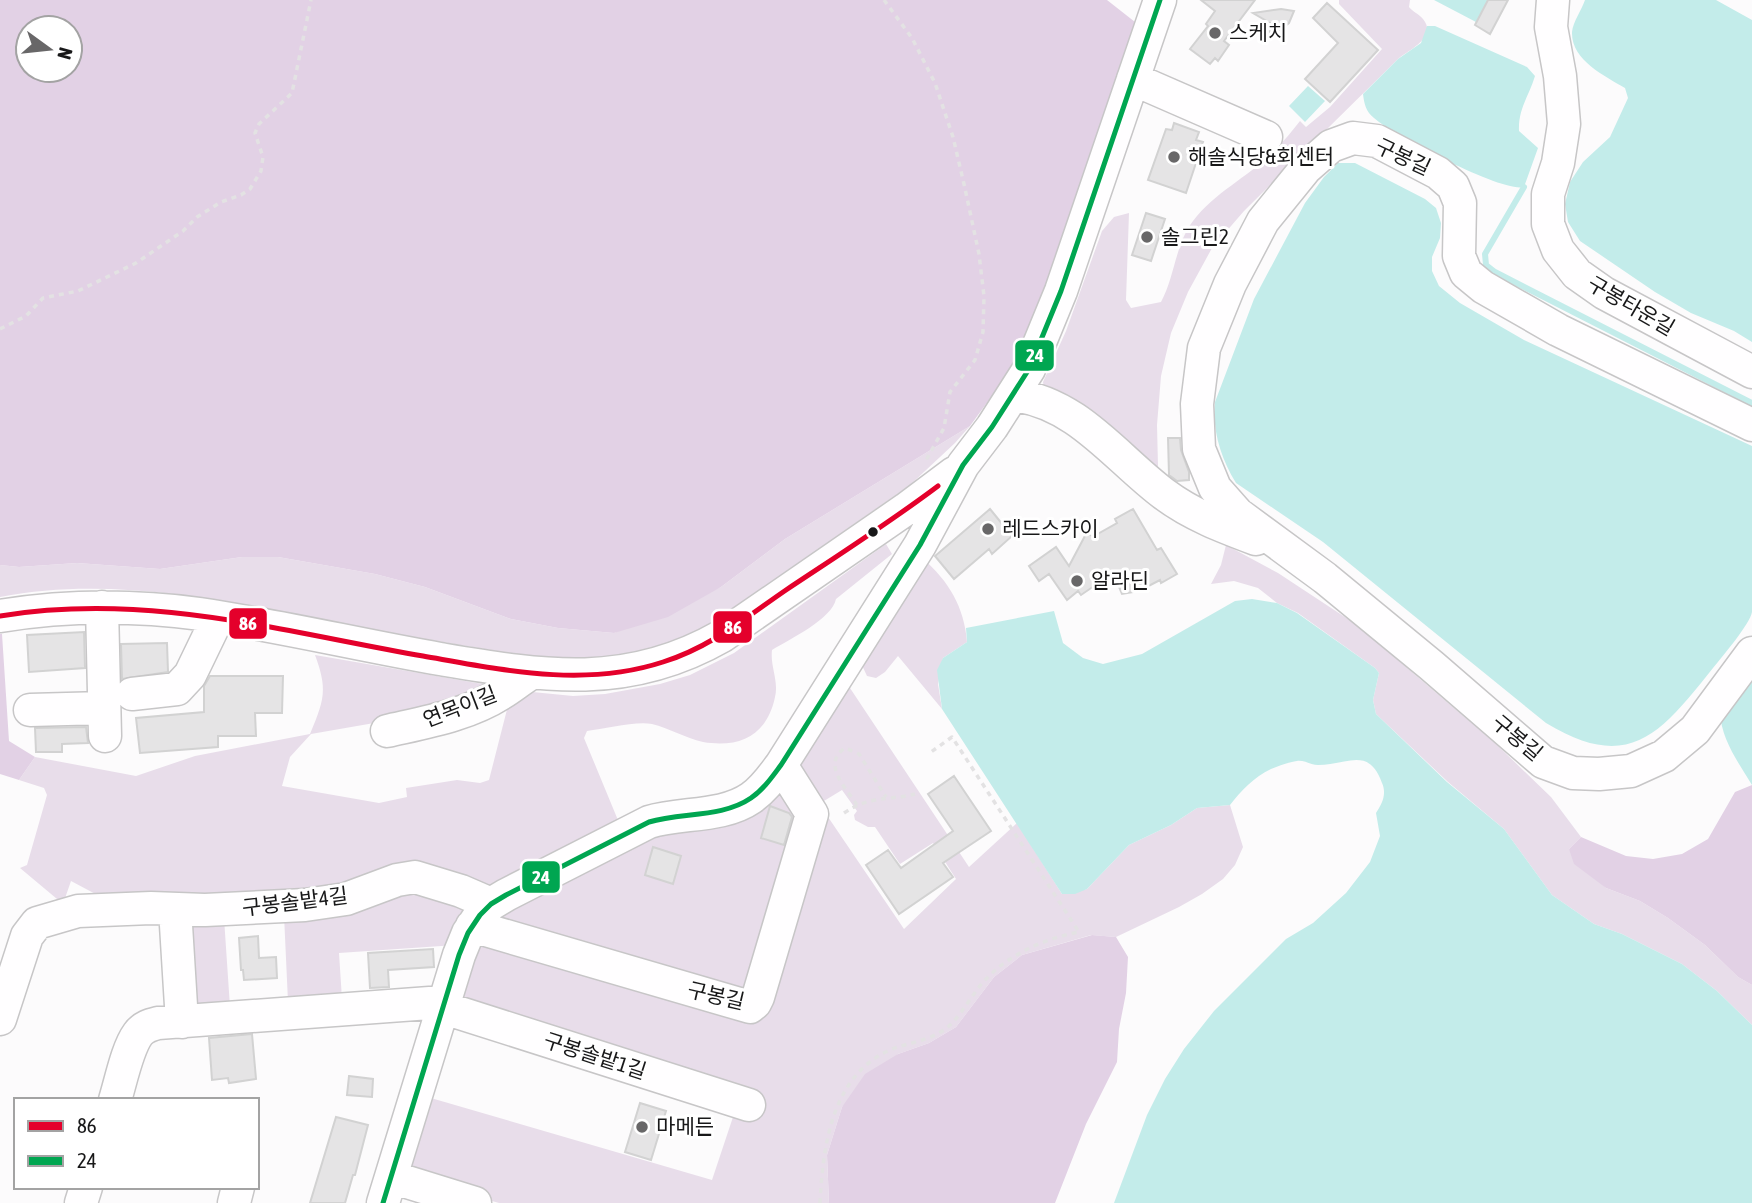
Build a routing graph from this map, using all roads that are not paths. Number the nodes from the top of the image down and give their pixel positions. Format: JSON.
{"nodes":[{"id":1,"x":1160,"y":0,"type":"edge"},
{"id":2,"x":1553,"y":0,"type":"edge"},
{"id":3,"x":1133,"y":79,"type":"junction"},
{"id":4,"x":1266,"y":136,"type":"dead end"},
{"id":5,"x":1752,"y":372,"type":"edge"},
{"id":6,"x":1014,"y":395,"type":"junction"},
{"id":7,"x":1752,"y":425,"type":"edge"},
{"id":8,"x":963,"y":464,"type":"junction"},
{"id":9,"x":1286,"y":550,"type":"junction"},
{"id":10,"x":102,"y":607,"type":"junction"},
{"id":11,"x":0,"y":616,"type":"edge"},
{"id":12,"x":218,"y":617,"type":"junction"},
{"id":13,"x":1752,"y":653,"type":"edge"},
{"id":14,"x":530,"y":674,"type":"junction"},
{"id":15,"x":30,"y":710,"type":"dead end"},
{"id":16,"x":114,"y":712,"type":"junction"},
{"id":17,"x":387,"y":731,"type":"dead end"},
{"id":18,"x":781,"y":765,"type":"junction"},
{"id":19,"x":175,"y":909,"type":"junction"},
{"id":20,"x":482,"y":915,"type":"junction"},
{"id":21,"x":442,"y":1005,"type":"junction"},
{"id":22,"x":0,"y":1019,"type":"edge"},
{"id":23,"x":182,"y":1022,"type":"junction"},
{"id":24,"x":116,"y":1098,"type":"edge"},
{"id":25,"x":749,"y":1105,"type":"dead end"},
{"id":26,"x":387,"y":1190,"type":"edge"},
{"id":27,"x":475,"y":1203,"type":"edge"}],
"edges":[{"from":1,"to":3,"type":"street"},
{"from":2,"to":5,"type":"street","name":"구봉타운길"},
{"from":3,"to":4,"type":"street"},
{"from":3,"to":6,"type":"street"},
{"from":6,"to":8,"type":"street"},
{"from":6,"to":9,"type":"street","name":"구봉길"},
{"from":7,"to":9,"type":"street","name":"구봉길"},
{"from":8,"to":14,"type":"street","name":"연목이길"},
{"from":8,"to":18,"type":"street"},
{"from":9,"to":13,"type":"street","name":"구봉길"},
{"from":10,"to":11,"type":"street","name":"연목이길"},
{"from":10,"to":12,"type":"street","name":"연목이길"},
{"from":10,"to":16,"type":"street"},
{"from":12,"to":14,"type":"street","name":"연목이길"},
{"from":12,"to":16,"type":"street"},
{"from":14,"to":17,"type":"street","name":"연목이길"},
{"from":15,"to":16,"type":"street"},
{"from":18,"to":20,"type":"street"},
{"from":18,"to":20,"type":"street","name":"구봉길"},
{"from":19,"to":20,"type":"street","name":"구봉솔밭4길"},
{"from":19,"to":22,"type":"street","name":"구봉솔밭4길"},
{"from":19,"to":23,"type":"street"},
{"from":20,"to":21,"type":"street"},
{"from":21,"to":23,"type":"street"},
{"from":21,"to":25,"type":"street","name":"구봉솔밭1길"},
{"from":21,"to":26,"type":"street"},
{"from":23,"to":24,"type":"street"},
{"from":26,"to":27,"type":"street"}]}
